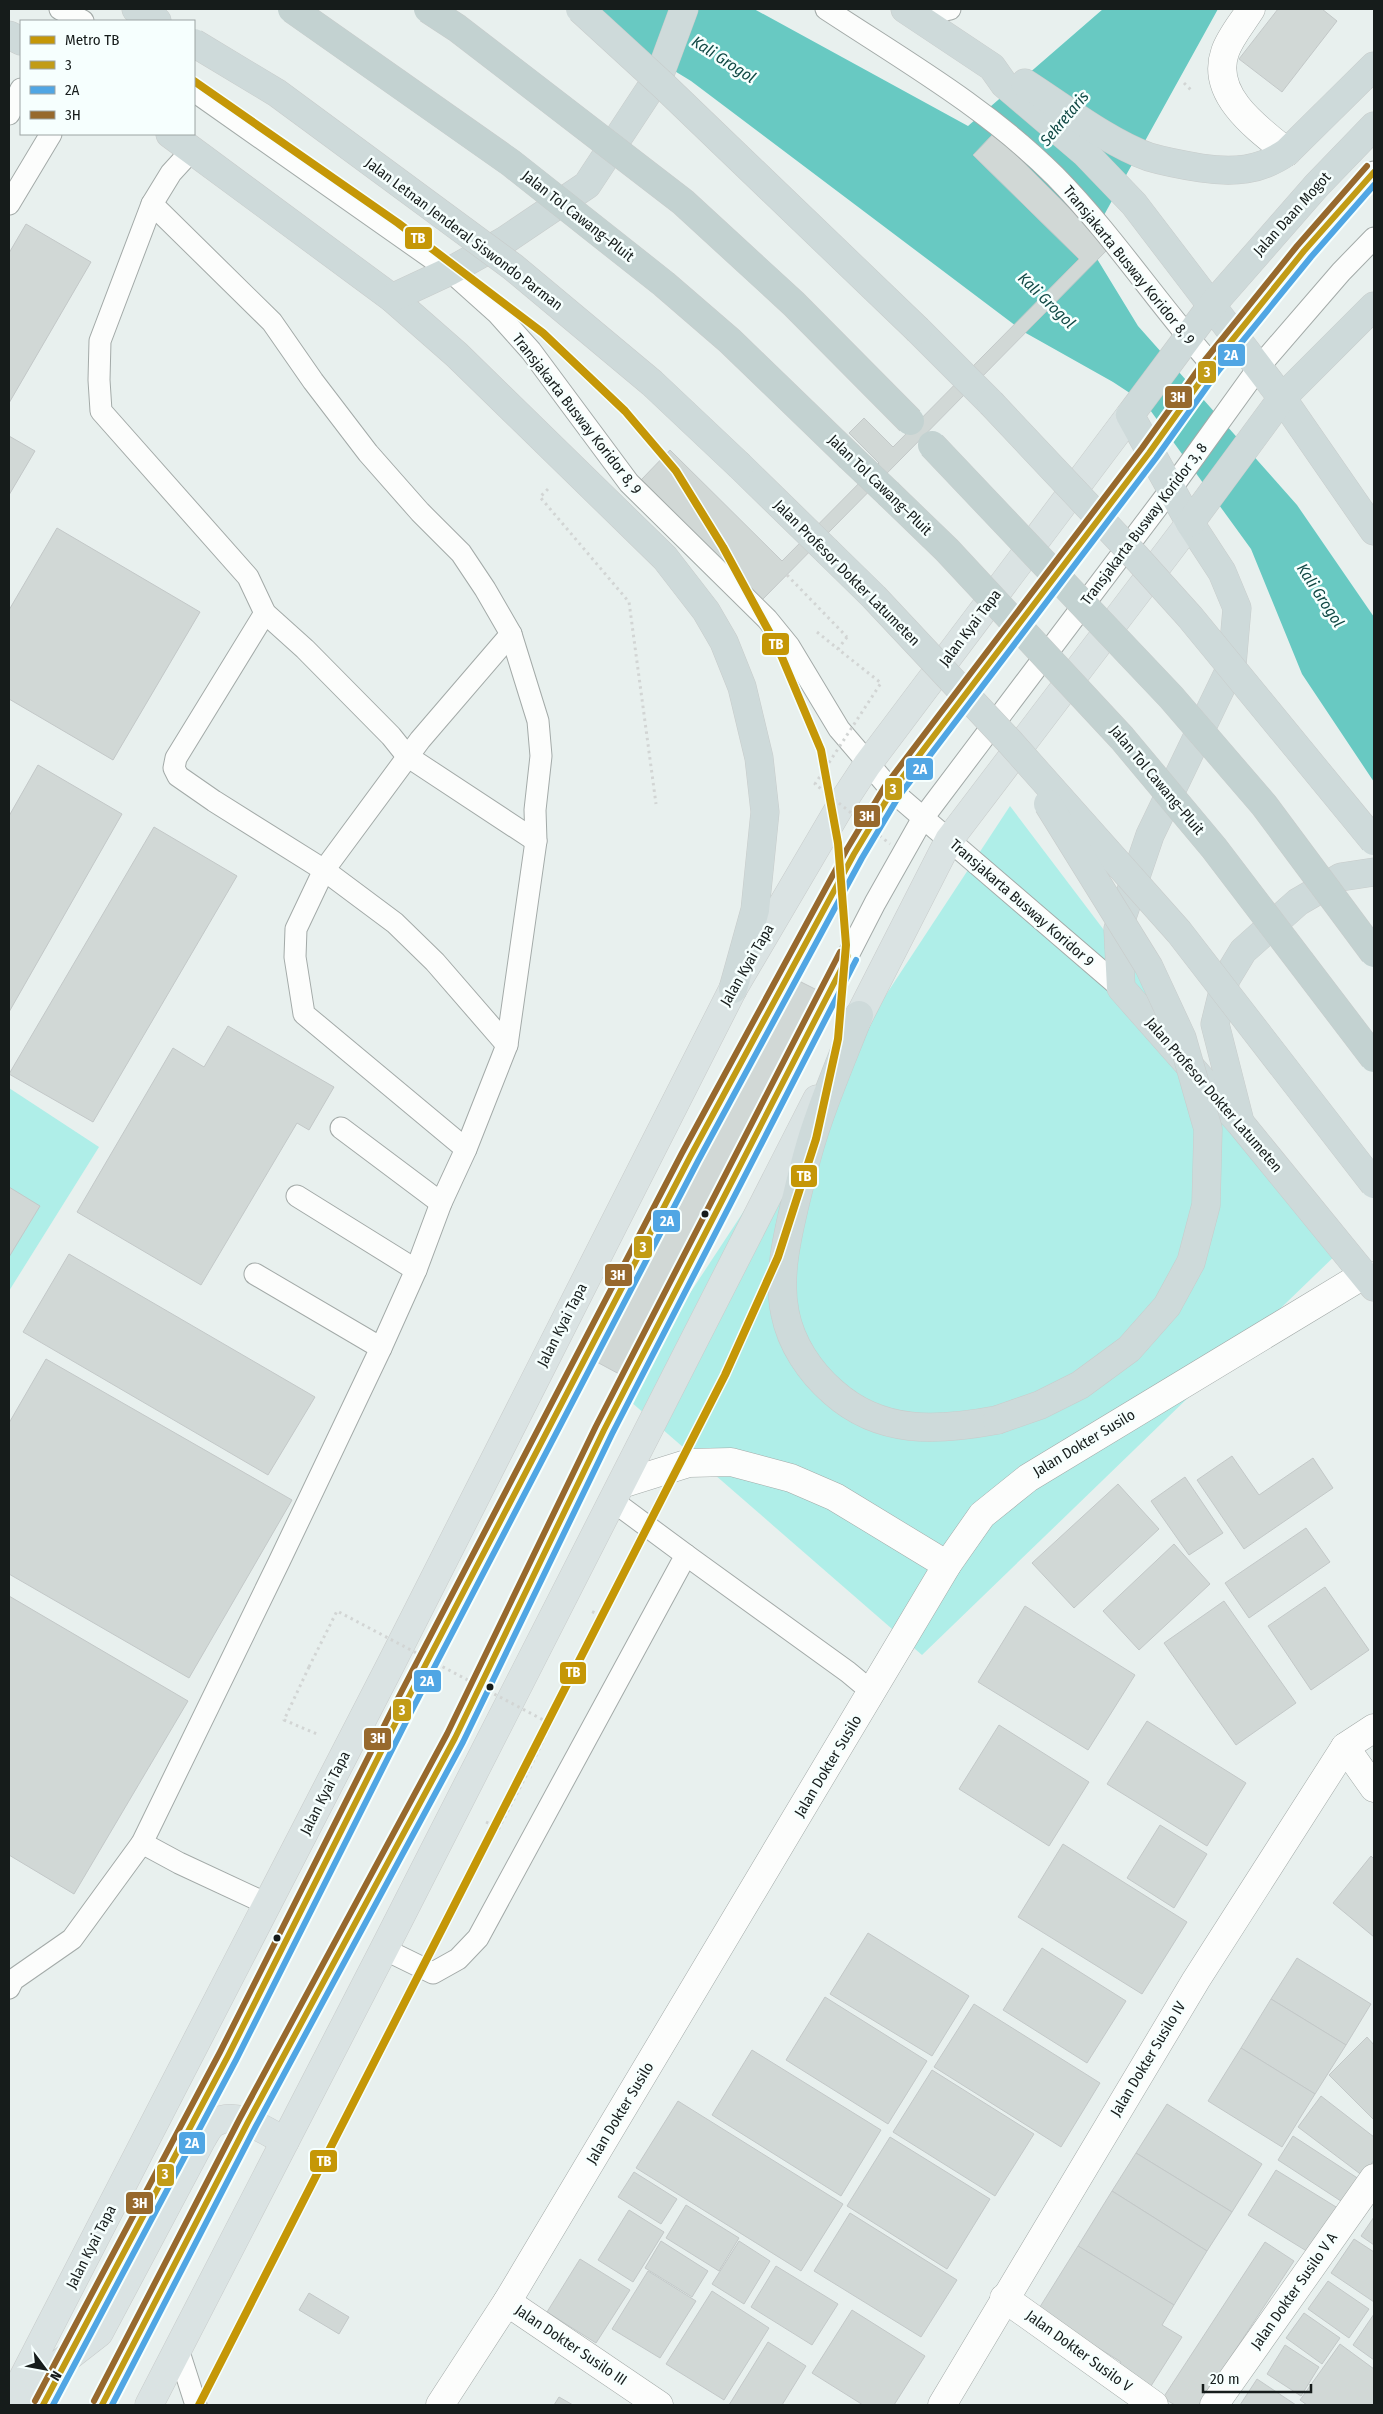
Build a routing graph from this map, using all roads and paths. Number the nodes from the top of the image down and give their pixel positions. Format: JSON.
{"nodes":[{"id":1,"x":60,"y":9,"type":"edge"},
{"id":2,"x":136,"y":9,"type":"edge"},
{"id":3,"x":292,"y":9,"type":"edge"},
{"id":4,"x":428,"y":9,"type":"edge"},
{"id":5,"x":580,"y":9,"type":"edge"},
{"id":6,"x":684,"y":9,"type":"edge"},
{"id":7,"x":826,"y":9,"type":"edge"},
{"id":8,"x":950,"y":9,"type":"edge"},
{"id":9,"x":1251,"y":9,"type":"edge"},
{"id":10,"x":911,"y":12,"type":"edge"},
{"id":11,"x":81,"y":20,"type":"edge"},
{"id":12,"x":155,"y":20,"type":"edge"},
{"id":13,"x":195,"y":44,"type":"edge"},
{"id":14,"x":1374,"y":66,"type":"edge"},
{"id":15,"x":1004,"y":76,"type":"junction"},
{"id":16,"x":20,"y":91,"type":"edge"},
{"id":17,"x":195,"y":91,"type":"edge"},
{"id":18,"x":9,"y":114,"type":"edge"},
{"id":19,"x":1374,"y":126,"type":"edge"},
{"id":20,"x":51,"y":135,"type":"edge"},
{"id":21,"x":171,"y":135,"type":"edge"},
{"id":22,"x":192,"y":149,"type":"junction"},
{"id":23,"x":1288,"y":152,"type":"junction"},
{"id":24,"x":1374,"y":172,"type":"edge"},
{"id":25,"x":9,"y":204,"type":"edge"},
{"id":26,"x":152,"y":204,"type":"junction"},
{"id":27,"x":1374,"y":238,"type":"edge"},
{"id":28,"x":450,"y":271,"type":"junction"},
{"id":29,"x":392,"y":298,"type":"junction"},
{"id":30,"x":1212,"y":304,"type":"junction"},
{"id":31,"x":1374,"y":306,"type":"edge"},
{"id":32,"x":1235,"y":335,"type":"junction"},
{"id":33,"x":1182,"y":344,"type":"junction"},
{"id":34,"x":1212,"y":365,"type":"junction"},
{"id":35,"x":1259,"y":367,"type":"junction"},
{"id":36,"x":1282,"y":398,"type":"junction"},
{"id":37,"x":1134,"y":410,"type":"junction"},
{"id":38,"x":1156,"y":443,"type":"junction"},
{"id":39,"x":740,"y":466,"type":"joint"},
{"id":40,"x":546,"y":488,"type":"dead end"},
{"id":41,"x":1171,"y":489,"type":"junction"},
{"id":42,"x":1195,"y":515,"type":"junction"},
{"id":43,"x":1374,"y":531,"type":"edge"},
{"id":44,"x":665,"y":558,"type":"junction"},
{"id":45,"x":787,"y":575,"type":"dead end"},
{"id":46,"x":730,"y":583,"type":"junction"},
{"id":47,"x":265,"y":613,"type":"junction"},
{"id":48,"x":511,"y":634,"type":"junction"},
{"id":49,"x":822,"y":636,"type":"dead end"},
{"id":50,"x":838,"y":649,"type":"junction"},
{"id":51,"x":1009,"y":741,"type":"junction"},
{"id":52,"x":408,"y":756,"type":"junction"},
{"id":53,"x":867,"y":765,"type":"junction"},
{"id":54,"x":892,"y":791,"type":"junction"},
{"id":55,"x":656,"y":804,"type":"dead end"},
{"id":56,"x":923,"y":818,"type":"junction"},
{"id":57,"x":949,"y":840,"type":"junction"},
{"id":58,"x":536,"y":841,"type":"junction"},
{"id":59,"x":1374,"y":841,"type":"edge"},
{"id":60,"x":890,"y":844,"type":"dead end"},
{"id":61,"x":324,"y":870,"type":"junction"},
{"id":62,"x":1374,"y":872,"type":"edge"},
{"id":63,"x":1374,"y":953,"type":"edge"},
{"id":64,"x":1121,"y":988,"type":"junction"},
{"id":65,"x":732,"y":989,"type":"junction"},
{"id":66,"x":859,"y":1015,"type":"junction"},
{"id":67,"x":507,"y":1045,"type":"junction"},
{"id":68,"x":1374,"y":1058,"type":"edge"},
{"id":69,"x":1241,"y":1124,"type":"junction"},
{"id":70,"x":341,"y":1128,"type":"dead end"},
{"id":71,"x":466,"y":1149,"type":"junction"},
{"id":72,"x":1374,"y":1184,"type":"edge"},
{"id":73,"x":297,"y":1196,"type":"dead end"},
{"id":74,"x":440,"y":1203,"type":"junction"},
{"id":75,"x":416,"y":1270,"type":"junction"},
{"id":76,"x":255,"y":1274,"type":"dead end"},
{"id":77,"x":1370,"y":1280,"type":"edge"},
{"id":78,"x":381,"y":1348,"type":"junction"},
{"id":79,"x":617,"y":1492,"type":"junction"},
{"id":80,"x":686,"y":1555,"type":"junction"},
{"id":81,"x":947,"y":1565,"type":"junction"},
{"id":82,"x":604,"y":1617,"type":"dead end"},
{"id":83,"x":872,"y":1692,"type":"junction"},
{"id":84,"x":284,"y":1720,"type":"dead end"},
{"id":85,"x":551,"y":1724,"type":"junction"},
{"id":86,"x":1374,"y":1728,"type":"edge"},
{"id":87,"x":1345,"y":1747,"type":"junction"},
{"id":88,"x":1374,"y":1788,"type":"edge"},
{"id":89,"x":499,"y":1828,"type":"dead end"},
{"id":90,"x":142,"y":1843,"type":"junction"},
{"id":91,"x":267,"y":1904,"type":"junction"},
{"id":92,"x":384,"y":1949,"type":"junction"},
{"id":93,"x":10,"y":1982,"type":"edge"},
{"id":94,"x":248,"y":2122,"type":"junction"},
{"id":95,"x":284,"y":2141,"type":"junction"},
{"id":96,"x":1374,"y":2178,"type":"edge"},
{"id":97,"x":1004,"y":2298,"type":"junction"},
{"id":98,"x":507,"y":2302,"type":"junction"},
{"id":99,"x":178,"y":2349,"type":"junction"},
{"id":100,"x":68,"y":2357,"type":"junction"},
{"id":101,"x":10,"y":2403,"type":"edge"},
{"id":102,"x":43,"y":2405,"type":"edge"},
{"id":103,"x":102,"y":2405,"type":"edge"},
{"id":104,"x":149,"y":2405,"type":"edge"},
{"id":105,"x":196,"y":2405,"type":"edge"},
{"id":106,"x":440,"y":2405,"type":"edge"},
{"id":107,"x":659,"y":2405,"type":"edge"},
{"id":108,"x":942,"y":2405,"type":"edge"},
{"id":109,"x":1154,"y":2405,"type":"edge"},
{"id":110,"x":1214,"y":2405,"type":"edge"}],
"edges":[{"from":1,"to":11,"type":"lane"},
{"from":2,"to":12,"type":"highway"},
{"from":3,"to":68,"type":"highway","name":"Jalan Tol Cawang–Pluit","bridge":true},
{"from":4,"to":63,"type":"highway","bridge":true},
{"from":5,"to":59,"type":"highway","bridge":true},
{"from":6,"to":28,"type":"highway"},
{"from":7,"to":33,"type":"lane","name":"Transjakarta Busway Koridor 8, 9"},
{"from":8,"to":10,"type":"lane"},
{"from":9,"to":23,"type":"street"},
{"from":10,"to":15,"type":"highway"},
{"from":13,"to":39,"type":"highway","name":"Jalan Letnan Jenderal Siswondo Parman","bridge":true},
{"from":14,"to":23,"type":"highway"},
{"from":15,"to":23,"type":"highway"},
{"from":15,"to":30,"type":"highway"},
{"from":16,"to":18,"type":"lane"},
{"from":17,"to":28,"type":"lane","name":"Transjakarta Busway Koridor 8, 9"},
{"from":19,"to":30,"type":"highway","name":"Jalan Daan Mogot"},
{"from":20,"to":25,"type":"lane"},
{"from":21,"to":22,"type":"highway"},
{"from":22,"to":26,"type":"lane"},
{"from":22,"to":29,"type":"highway"},
{"from":24,"to":32,"type":"lane"},
{"from":26,"to":47,"type":"lane"},
{"from":26,"to":48,"type":"lane"},
{"from":27,"to":35,"type":"lane","name":"Transjakarta Busway Koridor 3, 8"},
{"from":28,"to":29,"type":"highway"},
{"from":28,"to":46,"type":"lane","name":"Transjakarta Busway Koridor 8, 9"},
{"from":29,"to":44,"type":"highway"},
{"from":30,"to":32,"type":"highway"},
{"from":30,"to":33,"type":"highway","name":"Jalan Kyai Tapa"},
{"from":31,"to":36,"type":"highway"},
{"from":32,"to":34,"type":"lane"},
{"from":32,"to":35,"type":"highway"},
{"from":33,"to":34,"type":"lane","name":"Transjakarta Busway Koridor 8, 9"},
{"from":33,"to":37,"type":"highway","name":"Jalan Kyai Tapa"},
{"from":34,"to":38,"type":"lane"},
{"from":35,"to":36,"type":"highway"},
{"from":35,"to":41,"type":"lane","name":"Transjakarta Busway Koridor 3, 8"},
{"from":36,"to":42,"type":"highway"},
{"from":36,"to":43,"type":"highway"},
{"from":37,"to":38,"type":"highway"},
{"from":37,"to":53,"type":"main road","name":"Jalan Kyai Tapa"},
{"from":38,"to":41,"type":"highway"},
{"from":38,"to":54,"type":"lane"},
{"from":39,"to":51,"type":"highway","name":"Jalan Profesor Dokter Latumeten","bridge":true},
{"from":40,"to":55,"type":"path"},
{"from":41,"to":42,"type":"highway"},
{"from":41,"to":56,"type":"lane","name":"Transjakarta Busway Koridor 3, 8"},
{"from":42,"to":57,"type":"main road"},
{"from":42,"to":64,"type":"highway"},
{"from":44,"to":46,"type":"lane"},
{"from":44,"to":65,"type":"highway"},
{"from":45,"to":50,"type":"path","bridge":true},
{"from":46,"to":53,"type":"lane","name":"Transjakarta Busway Koridor 8, 9"},
{"from":47,"to":52,"type":"lane"},
{"from":47,"to":61,"type":"lane"},
{"from":48,"to":52,"type":"lane"},
{"from":48,"to":58,"type":"lane"},
{"from":49,"to":50,"type":"path"},
{"from":50,"to":60,"type":"path","bridge":true},
{"from":51,"to":66,"type":"highway","bridge":true},
{"from":51,"to":72,"type":"highway","name":"Jalan Profesor Dokter Latumeten","bridge":true},
{"from":52,"to":58,"type":"lane"},
{"from":52,"to":61,"type":"lane"},
{"from":53,"to":54,"type":"lane","name":"Transjakarta Busway Koridor 8, 9"},
{"from":53,"to":65,"type":"main road","name":"Jalan Kyai Tapa"},
{"from":54,"to":56,"type":"lane","name":"Transjakarta Busway Koridor 8, 9"},
{"from":54,"to":100,"type":"lane"},
{"from":56,"to":57,"type":"lane","name":"Transjakarta Busway Koridor 9"},
{"from":56,"to":94,"type":"lane","name":"Transjakarta Busway Koridor 3, 8"},
{"from":57,"to":64,"type":"lane","name":"Transjakarta Busway Koridor 9"},
{"from":57,"to":66,"type":"main road"},
{"from":58,"to":67,"type":"lane"},
{"from":61,"to":67,"type":"lane"},
{"from":61,"to":71,"type":"lane"},
{"from":62,"to":69,"type":"highway"},
{"from":64,"to":69,"type":"highway","name":"Jalan Profesor Dokter Latumeten"},
{"from":65,"to":91,"type":"main road","name":"Jalan Kyai Tapa"},
{"from":66,"to":79,"type":"main road"},
{"from":67,"to":71,"type":"lane"},
{"from":69,"to":77,"type":"highway","name":"Jalan Profesor Dokter Latumeten"},
{"from":70,"to":74,"type":"lane"},
{"from":71,"to":74,"type":"lane"},
{"from":73,"to":75,"type":"lane"},
{"from":74,"to":75,"type":"lane"},
{"from":75,"to":78,"type":"lane"},
{"from":76,"to":78,"type":"lane"},
{"from":77,"to":81,"type":"street","name":"Jalan Dokter Susilo"},
{"from":78,"to":90,"type":"lane"},
{"from":79,"to":80,"type":"lane"},
{"from":79,"to":81,"type":"street"},
{"from":79,"to":92,"type":"main road"},
{"from":80,"to":83,"type":"lane"},
{"from":80,"to":92,"type":"lane"},
{"from":81,"to":83,"type":"street","name":"Jalan Dokter Susilo"},
{"from":82,"to":85,"type":"path"},
{"from":83,"to":98,"type":"street","name":"Jalan Dokter Susilo"},
{"from":84,"to":85,"type":"path","bridge":true},
{"from":85,"to":89,"type":"path","bridge":true},
{"from":86,"to":87,"type":"street","name":"Jalan Dokter Susilo IV"},
{"from":87,"to":88,"type":"street"},
{"from":87,"to":97,"type":"street","name":"Jalan Dokter Susilo IV"},
{"from":90,"to":91,"type":"lane"},
{"from":90,"to":93,"type":"lane"},
{"from":91,"to":101,"type":"main road","name":"Jalan Kyai Tapa"},
{"from":92,"to":95,"type":"main road"},
{"from":94,"to":95,"type":"main road"},
{"from":94,"to":100,"type":"main road"},
{"from":94,"to":103,"type":"lane","name":"Transjakarta Busway Koridor 3, 8"},
{"from":95,"to":99,"type":"main road"},
{"from":96,"to":110,"type":"street","name":"Jalan Dokter Susilo V A"},
{"from":97,"to":108,"type":"street","name":"Jalan Dokter Susilo IV"},
{"from":97,"to":109,"type":"street","name":"Jalan Dokter Susilo V"},
{"from":98,"to":106,"type":"street","name":"Jalan Dokter Susilo"},
{"from":98,"to":107,"type":"street","name":"Jalan Dokter Susilo III"},
{"from":99,"to":104,"type":"main road"},
{"from":99,"to":105,"type":"lane"},
{"from":100,"to":101,"type":"main road"},
{"from":100,"to":102,"type":"lane"}]}
